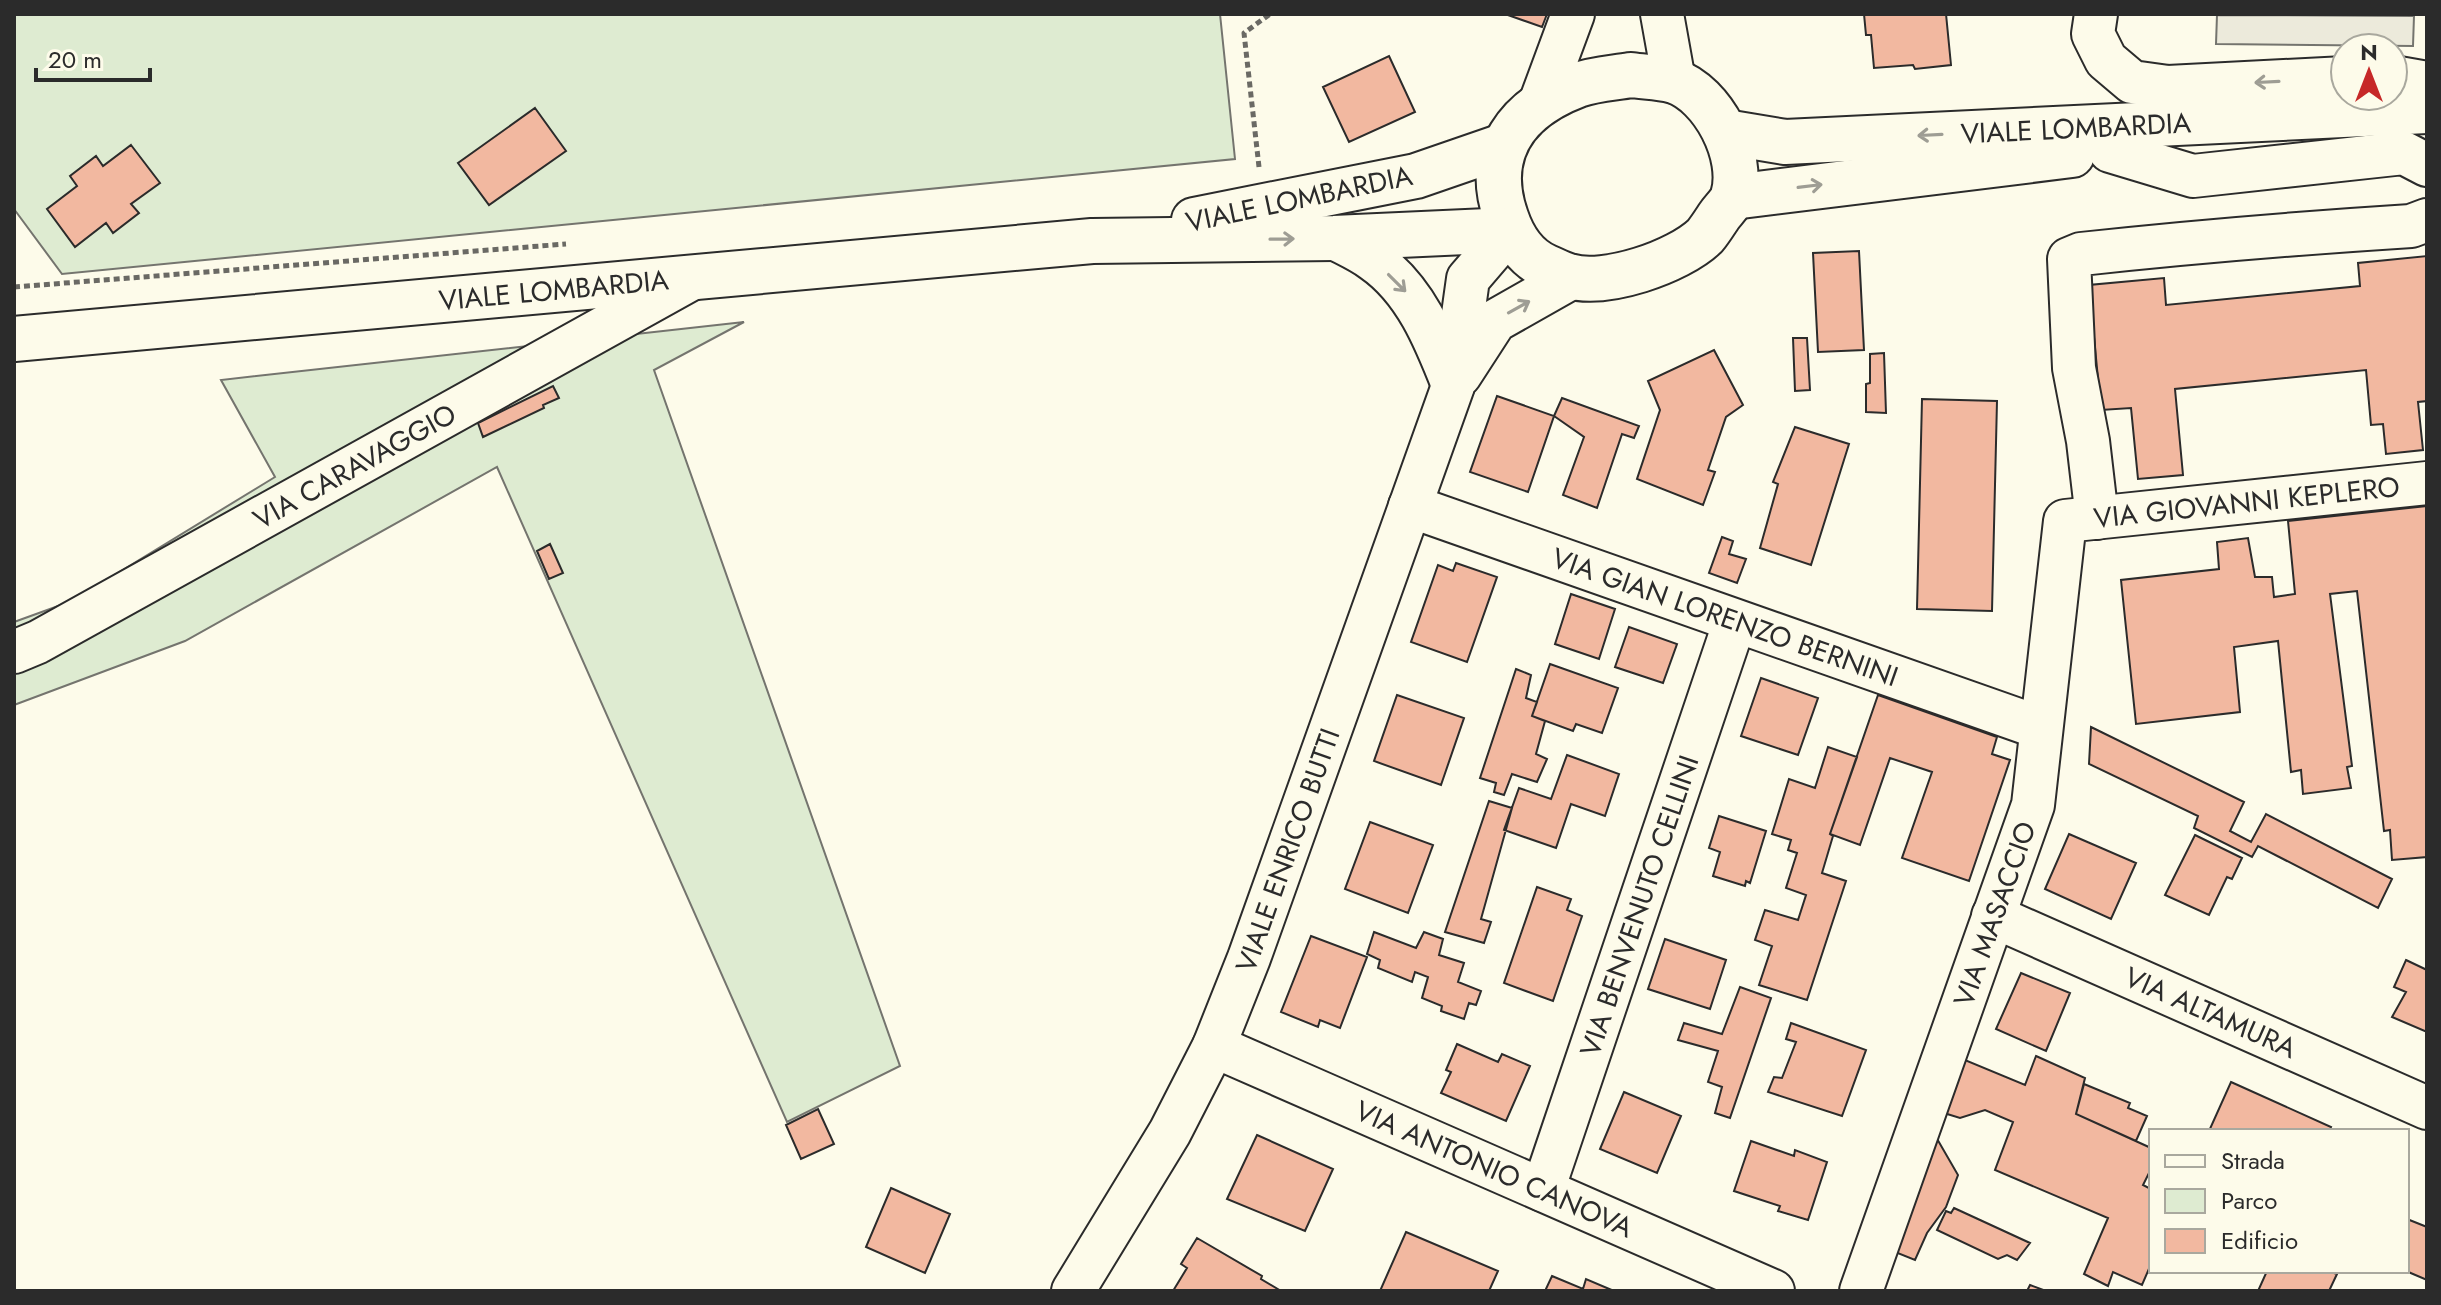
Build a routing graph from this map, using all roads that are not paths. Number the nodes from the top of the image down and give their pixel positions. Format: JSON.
{"nodes":[{"id":1,"x":1573,"y":14,"type":"edge"},
{"id":2,"x":1662,"y":14,"type":"edge"},
{"id":3,"x":2096,"y":14,"type":"edge"},
{"id":4,"x":2329,"y":79,"type":"edge"},
{"id":5,"x":1674,"y":81,"type":"junction"},
{"id":6,"x":1539,"y":106,"type":"junction"},
{"id":7,"x":2427,"y":112,"type":"edge"},
{"id":8,"x":1725,"y":132,"type":"junction"},
{"id":9,"x":1503,"y":146,"type":"junction"},
{"id":10,"x":2110,"y":151,"type":"junction"},
{"id":11,"x":2427,"y":165,"type":"edge"},
{"id":12,"x":1733,"y":197,"type":"junction"},
{"id":13,"x":2427,"y":220,"type":"edge"},
{"id":14,"x":1510,"y":230,"type":"junction"},
{"id":15,"x":1334,"y":238,"type":"junction"},
{"id":16,"x":1092,"y":241,"type":"junction"},
{"id":17,"x":693,"y":278,"type":"junction"},
{"id":18,"x":1571,"y":278,"type":"junction"},
{"id":19,"x":14,"y":339,"type":"edge"},
{"id":20,"x":1453,"y":386,"type":"junction"},
{"id":21,"x":2427,"y":483,"type":"edge"},
{"id":22,"x":1410,"y":506,"type":"junction"},
{"id":23,"x":2081,"y":519,"type":"junction"},
{"id":24,"x":1735,"y":621,"type":"junction"},
{"id":25,"x":14,"y":652,"type":"edge"},
{"id":26,"x":2041,"y":728,"type":"junction"},
{"id":27,"x":1993,"y":916,"type":"junction"},
{"id":28,"x":1214,"y":1046,"type":"junction"},
{"id":29,"x":2427,"y":1108,"type":"edge"},
{"id":30,"x":1543,"y":1190,"type":"junction"},
{"id":31,"x":1724,"y":1281,"type":"edge"},
{"id":32,"x":1073,"y":1291,"type":"edge"},
{"id":33,"x":1773,"y":1291,"type":"edge"},
{"id":34,"x":1861,"y":1291,"type":"edge"}],
"edges":[{"from":1,"to":6,"type":"street"},
{"from":2,"to":5,"type":"street"},
{"from":4,"to":3,"type":"street","one_way":true},
{"from":5,"to":6,"type":"main road"},
{"from":5,"to":8,"type":"main road"},
{"from":6,"to":9,"type":"main road"},
{"from":7,"to":8,"type":"main road","name":"VIALE LOMBARDIA","one_way":true},
{"from":7,"to":10,"type":"main road","name":"VIALE LOMBARDIA"},
{"from":8,"to":12,"type":"main road"},
{"from":9,"to":14,"type":"main road"},
{"from":9,"to":16,"type":"main road","name":"VIALE LOMBARDIA"},
{"from":10,"to":11,"type":"street"},
{"from":12,"to":10,"type":"main road","name":"VIALE LOMBARDIA","one_way":true},
{"from":12,"to":18,"type":"main road"},
{"from":13,"to":23,"type":"street","name":"VIA MASACCIO"},
{"from":14,"to":15,"type":"main road","name":"VIALE LOMBARDIA"},
{"from":14,"to":18,"type":"main road"},
{"from":14,"to":20,"type":"street"},
{"from":16,"to":15,"type":"main road","name":"VIALE LOMBARDIA","one_way":true},
{"from":15,"to":20,"type":"street","one_way":true},
{"from":16,"to":17,"type":"main road","name":"VIALE LOMBARDIA"},
{"from":17,"to":19,"type":"main road","name":"VIALE LOMBARDIA"},
{"from":17,"to":25,"type":"street","name":"VIA CARAVAGGIO"},
{"from":20,"to":18,"type":"street","one_way":true},
{"from":20,"to":22,"type":"street","name":"VIALE ENRICO BUTTI"},
{"from":21,"to":23,"type":"street","name":"VIA GIOVANNI KEPLERO"},
{"from":22,"to":24,"type":"street","name":"VIA GIAN LORENZO BERNINI"},
{"from":22,"to":28,"type":"street","name":"VIALE ENRICO BUTTI"},
{"from":23,"to":26,"type":"street","name":"VIA MASACCIO"},
{"from":24,"to":26,"type":"street","name":"VIA GIAN LORENZO BERNINI"},
{"from":24,"to":30,"type":"street","name":"VIA BENVENUTO CELLINI"},
{"from":26,"to":27,"type":"street","name":"VIA MASACCIO"},
{"from":27,"to":29,"type":"street","name":"VIA ALTAMURA"},
{"from":27,"to":34,"type":"street","name":"VIA MASACCIO"},
{"from":28,"to":30,"type":"street","name":"VIA ANTONIO CANOVA"},
{"from":28,"to":32,"type":"street","name":"VIALE ENRICO BUTTI"},
{"from":30,"to":31,"type":"street","name":"VIA ANTONIO CANOVA"},
{"from":31,"to":33,"type":"street","name":"VIA ANTONIO CANOVA"}]}
